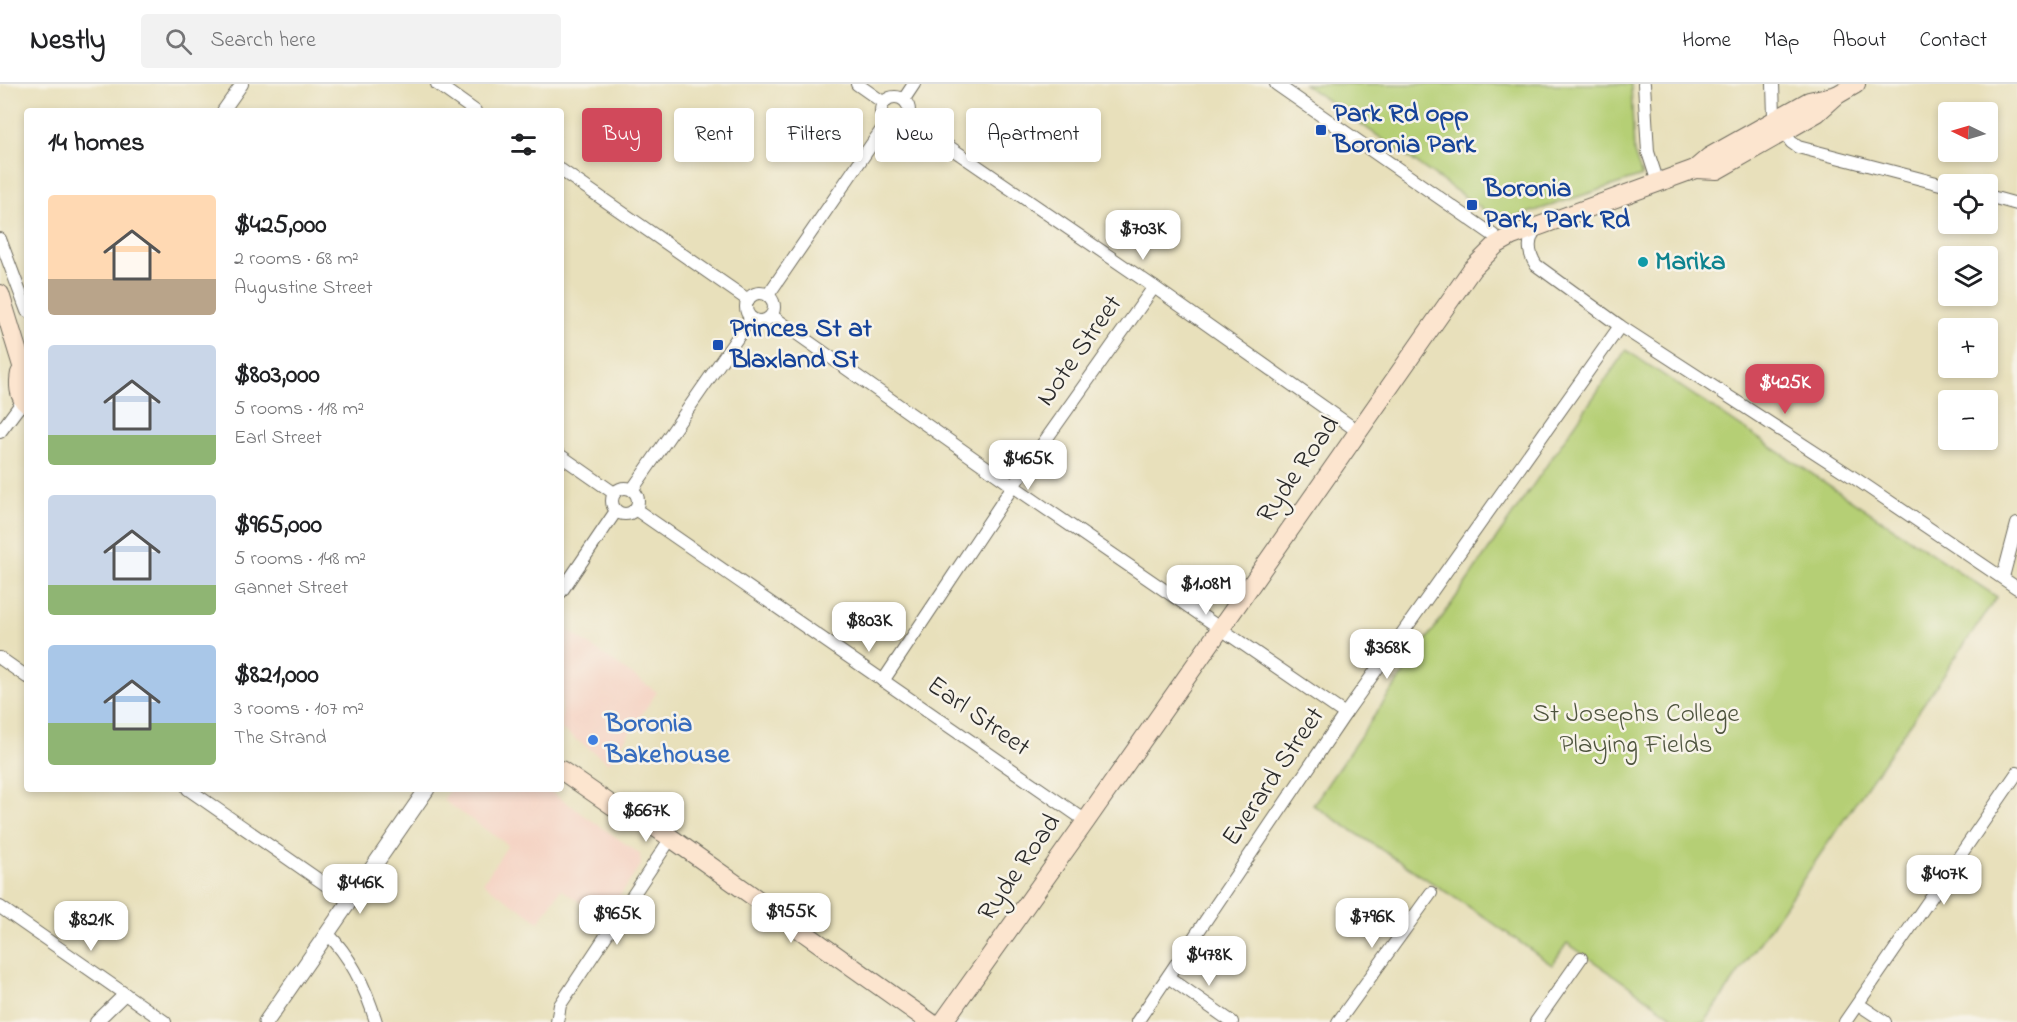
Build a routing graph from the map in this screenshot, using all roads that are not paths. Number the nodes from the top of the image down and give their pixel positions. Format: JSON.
{"nodes":[{"id":1,"x":242,"y":84,"type":"edge"},
{"id":2,"x":436,"y":84,"type":"edge"},
{"id":3,"x":856,"y":84,"type":"edge"},
{"id":4,"x":914,"y":84,"type":"edge"},
{"id":5,"x":1276,"y":84,"type":"edge"},
{"id":6,"x":1644,"y":84,"type":"edge"},
{"id":7,"x":1773,"y":84,"type":"edge"},
{"id":8,"x":1856,"y":84,"type":"edge"},
{"id":9,"x":904,"y":99,"type":"junction"},
{"id":10,"x":884,"y":103,"type":"junction"},
{"id":11,"x":225,"y":108,"type":"edge"},
{"id":12,"x":471,"y":108,"type":"edge"},
{"id":13,"x":882,"y":108,"type":"edge"},
{"id":14,"x":909,"y":108,"type":"edge"},
{"id":15,"x":1780,"y":126,"type":"junction"},
{"id":16,"x":875,"y":139,"type":"edge"},
{"id":17,"x":954,"y":150,"type":"edge"},
{"id":18,"x":564,"y":173,"type":"edge"},
{"id":19,"x":1658,"y":183,"type":"junction"},
{"id":20,"x":1938,"y":183,"type":"edge"},
{"id":21,"x":1998,"y":199,"type":"edge"},
{"id":22,"x":2017,"y":204,"type":"edge"},
{"id":23,"x":1538,"y":227,"type":"junction"},
{"id":24,"x":0,"y":239,"type":"edge"},
{"id":25,"x":1501,"y":242,"type":"junction"},
{"id":26,"x":1154,"y":287,"type":"junction"},
{"id":27,"x":0,"y":294,"type":"edge"},
{"id":28,"x":768,"y":295,"type":"junction"},
{"id":29,"x":748,"y":300,"type":"junction"},
{"id":30,"x":24,"y":303,"type":"edge"},
{"id":31,"x":772,"y":316,"type":"junction"},
{"id":32,"x":750,"y":318,"type":"junction"},
{"id":33,"x":1620,"y":326,"type":"junction"},
{"id":34,"x":24,"y":365,"type":"edge"},
{"id":35,"x":24,"y":369,"type":"edge"},
{"id":36,"x":24,"y":400,"type":"edge"},
{"id":37,"x":24,"y":404,"type":"edge"},
{"id":38,"x":0,"y":432,"type":"edge"},
{"id":39,"x":1359,"y":432,"type":"junction"},
{"id":40,"x":564,"y":458,"type":"edge"},
{"id":41,"x":1013,"y":486,"type":"junction"},
{"id":42,"x":632,"y":490,"type":"junction"},
{"id":43,"x":614,"y":493,"type":"junction"},
{"id":44,"x":635,"y":509,"type":"junction"},
{"id":45,"x":616,"y":511,"type":"junction"},
{"id":46,"x":2017,"y":524,"type":"edge"},
{"id":47,"x":2003,"y":578,"type":"junction"},
{"id":48,"x":564,"y":588,"type":"edge"},
{"id":49,"x":2017,"y":588,"type":"edge"},
{"id":50,"x":1220,"y":627,"type":"junction"},
{"id":51,"x":0,"y":658,"type":"edge"},
{"id":52,"x":24,"y":675,"type":"edge"},
{"id":53,"x":883,"y":681,"type":"junction"},
{"id":54,"x":1345,"y":714,"type":"junction"},
{"id":55,"x":564,"y":757,"type":"edge"},
{"id":56,"x":564,"y":772,"type":"edge"},
{"id":57,"x":2017,"y":773,"type":"edge"},
{"id":58,"x":192,"y":792,"type":"edge"},
{"id":59,"x":425,"y":792,"type":"edge"},
{"id":60,"x":640,"y":817,"type":"junction"},
{"id":61,"x":1086,"y":821,"type":"junction"},
{"id":62,"x":671,"y":838,"type":"junction"},
{"id":63,"x":1431,"y":893,"type":"dead end"},
{"id":64,"x":349,"y":902,"type":"junction"},
{"id":65,"x":0,"y":907,"type":"edge"},
{"id":66,"x":327,"y":933,"type":"junction"},
{"id":67,"x":1581,"y":958,"type":"dead end"},
{"id":68,"x":1168,"y":976,"type":"junction"},
{"id":69,"x":125,"y":994,"type":"junction"},
{"id":70,"x":1858,"y":1004,"type":"junction"},
{"id":71,"x":96,"y":1022,"type":"edge"},
{"id":72,"x":165,"y":1022,"type":"edge"},
{"id":73,"x":266,"y":1022,"type":"edge"},
{"id":74,"x":376,"y":1022,"type":"edge"},
{"id":75,"x":557,"y":1022,"type":"edge"},
{"id":76,"x":930,"y":1022,"type":"edge"},
{"id":77,"x":942,"y":1022,"type":"edge"},
{"id":78,"x":1137,"y":1022,"type":"edge"},
{"id":79,"x":1232,"y":1022,"type":"edge"},
{"id":80,"x":1338,"y":1022,"type":"edge"},
{"id":81,"x":1536,"y":1022,"type":"edge"},
{"id":82,"x":1845,"y":1022,"type":"edge"},
{"id":83,"x":1885,"y":1022,"type":"edge"}],
"edges":[{"from":1,"to":11,"type":"street"},
{"from":2,"to":12,"type":"street"},
{"from":3,"to":10,"type":"street"},
{"from":4,"to":9,"type":"street"},
{"from":5,"to":25,"type":"street"},
{"from":6,"to":19,"type":"street"},
{"from":7,"to":15,"type":"street"},
{"from":8,"to":15,"type":"main road","name":"Ryde Road"},
{"from":9,"to":10,"type":"street"},
{"from":9,"to":14,"type":"street"},
{"from":10,"to":13,"type":"street"},
{"from":15,"to":19,"type":"main road","name":"Ryde Road"},
{"from":15,"to":20,"type":"street"},
{"from":16,"to":28,"type":"street"},
{"from":17,"to":26,"type":"street"},
{"from":18,"to":29,"type":"street"},
{"from":19,"to":23,"type":"main road","name":"Ryde Road"},
{"from":21,"to":22,"type":"street"},
{"from":23,"to":25,"type":"main road","name":"Ryde Road"},
{"from":23,"to":33,"type":"street"},
{"from":24,"to":30,"type":"street"},
{"from":25,"to":39,"type":"main road","name":"Ryde Road"},
{"from":26,"to":39,"type":"street"},
{"from":26,"to":41,"type":"street","name":"Note Street"},
{"from":27,"to":34,"type":"main road"},
{"from":28,"to":29,"type":"street"},
{"from":28,"to":31,"type":"street"},
{"from":29,"to":32,"type":"street"},
{"from":31,"to":32,"type":"street"},
{"from":31,"to":41,"type":"street"},
{"from":32,"to":42,"type":"street"},
{"from":33,"to":47,"type":"street"},
{"from":33,"to":54,"type":"street","name":"Everard Street"},
{"from":35,"to":36,"type":"main road"},
{"from":37,"to":38,"type":"street"},
{"from":39,"to":50,"type":"main road","name":"Ryde Road"},
{"from":40,"to":43,"type":"street"},
{"from":41,"to":50,"type":"street"},
{"from":41,"to":53,"type":"street","name":"Note Street"},
{"from":42,"to":43,"type":"street"},
{"from":42,"to":44,"type":"street"},
{"from":43,"to":45,"type":"street"},
{"from":44,"to":45,"type":"street"},
{"from":44,"to":53,"type":"street","name":"Earl Street"},
{"from":45,"to":48,"type":"street"},
{"from":46,"to":47,"type":"street"},
{"from":47,"to":49,"type":"street"},
{"from":50,"to":54,"type":"street"},
{"from":50,"to":61,"type":"main road","name":"Ryde Road"},
{"from":51,"to":52,"type":"street"},
{"from":53,"to":61,"type":"street","name":"Earl Street"},
{"from":54,"to":68,"type":"street","name":"Everard Street"},
{"from":55,"to":60,"type":"main road"},
{"from":56,"to":60,"type":"main road"},
{"from":57,"to":70,"type":"street"},
{"from":58,"to":64,"type":"street"},
{"from":59,"to":64,"type":"street"},
{"from":60,"to":62,"type":"main road"},
{"from":61,"to":77,"type":"main road","name":"Ryde Road"},
{"from":62,"to":75,"type":"street"},
{"from":62,"to":76,"type":"main road"},
{"from":63,"to":80,"type":"street"},
{"from":64,"to":66,"type":"street"},
{"from":65,"to":69,"type":"street"},
{"from":66,"to":73,"type":"street"},
{"from":66,"to":74,"type":"street"},
{"from":67,"to":81,"type":"street"},
{"from":68,"to":78,"type":"street","name":"Everard Street"},
{"from":68,"to":79,"type":"street"},
{"from":69,"to":71,"type":"street"},
{"from":69,"to":72,"type":"street"},
{"from":70,"to":82,"type":"street"},
{"from":70,"to":83,"type":"street"}]}
